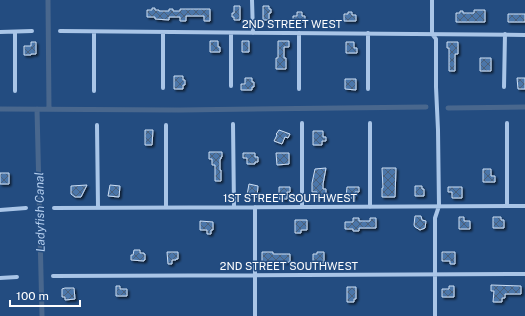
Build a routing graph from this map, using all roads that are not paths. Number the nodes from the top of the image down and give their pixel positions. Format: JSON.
{"nodes":[{"id":1,"x":252,"y":0,"type":"edge"},
{"id":2,"x":432,"y":0,"type":"edge"},
{"id":3,"x":32,"y":31,"type":"dead end"},
{"id":4,"x":60,"y":31,"type":"dead end"},
{"id":5,"x":0,"y":32,"type":"edge"},
{"id":6,"x":15,"y":32,"type":"junction"},
{"id":7,"x":94,"y":32,"type":"junction"},
{"id":8,"x":163,"y":32,"type":"junction"},
{"id":9,"x":231,"y":33,"type":"junction"},
{"id":10,"x":253,"y":33,"type":"junction"},
{"id":11,"x":300,"y":33,"type":"junction"},
{"id":12,"x":368,"y":33,"type":"junction"},
{"id":13,"x":432,"y":34,"type":"junction"},
{"id":14,"x":505,"y":34,"type":"junction"},
{"id":15,"x":525,"y":34,"type":"edge"},
{"id":16,"x":231,"y":86,"type":"dead end"},
{"id":17,"x":504,"y":87,"type":"dead end"},
{"id":18,"x":162,"y":88,"type":"dead end"},
{"id":19,"x":368,"y":88,"type":"dead end"},
{"id":20,"x":299,"y":89,"type":"dead end"},
{"id":21,"x":15,"y":91,"type":"dead end"},
{"id":22,"x":94,"y":91,"type":"dead end"},
{"id":23,"x":302,"y":123,"type":"dead end"},
{"id":24,"x":370,"y":123,"type":"dead end"},
{"id":25,"x":507,"y":123,"type":"dead end"},
{"id":26,"x":233,"y":124,"type":"dead end"},
{"id":27,"x":97,"y":125,"type":"dead end"},
{"id":28,"x":166,"y":125,"type":"dead end"},
{"id":29,"x":302,"y":206,"type":"junction"},
{"id":30,"x":370,"y":206,"type":"junction"},
{"id":31,"x":439,"y":206,"type":"junction"},
{"id":32,"x":507,"y":206,"type":"junction"},
{"id":33,"x":525,"y":206,"type":"edge"},
{"id":34,"x":98,"y":207,"type":"junction"},
{"id":35,"x":166,"y":207,"type":"junction"},
{"id":36,"x":234,"y":207,"type":"junction"},
{"id":37,"x":255,"y":207,"type":"junction"},
{"id":38,"x":26,"y":208,"type":"dead end"},
{"id":39,"x":54,"y":208,"type":"dead end"},
{"id":40,"x":0,"y":210,"type":"edge"},
{"id":41,"x":435,"y":274,"type":"junction"},
{"id":42,"x":525,"y":274,"type":"edge"},
{"id":43,"x":255,"y":275,"type":"junction"},
{"id":44,"x":53,"y":276,"type":"dead end"},
{"id":45,"x":16,"y":277,"type":"dead end"},
{"id":46,"x":0,"y":278,"type":"edge"},
{"id":47,"x":255,"y":316,"type":"edge"},
{"id":48,"x":435,"y":316,"type":"edge"}],
"edges":[{"from":1,"to":10,"type":"street"},
{"from":2,"to":13,"type":"street"},
{"from":3,"to":6,"type":"street"},
{"from":4,"to":7,"type":"street","name":"2ND STREET WEST"},
{"from":5,"to":6,"type":"street"},
{"from":6,"to":21,"type":"street"},
{"from":7,"to":8,"type":"street","name":"2ND STREET WEST"},
{"from":7,"to":22,"type":"street"},
{"from":8,"to":9,"type":"street","name":"2ND STREET WEST"},
{"from":8,"to":18,"type":"street"},
{"from":9,"to":10,"type":"street","name":"2ND STREET WEST"},
{"from":9,"to":16,"type":"street"},
{"from":10,"to":11,"type":"street","name":"2ND STREET WEST"},
{"from":11,"to":12,"type":"street","name":"2ND STREET WEST"},
{"from":11,"to":20,"type":"street"},
{"from":12,"to":13,"type":"street","name":"2ND STREET WEST"},
{"from":12,"to":19,"type":"street"},
{"from":13,"to":14,"type":"street","name":"2ND STREET WEST"},
{"from":13,"to":31,"type":"street"},
{"from":14,"to":15,"type":"street","name":"2ND STREET WEST"},
{"from":14,"to":17,"type":"street"},
{"from":23,"to":29,"type":"street"},
{"from":24,"to":30,"type":"street"},
{"from":25,"to":32,"type":"street"},
{"from":26,"to":36,"type":"street"},
{"from":27,"to":34,"type":"street"},
{"from":28,"to":35,"type":"street"},
{"from":29,"to":30,"type":"street","name":"1ST STREET SOUTHWEST"},
{"from":29,"to":37,"type":"street","name":"1ST STREET SOUTHWEST"},
{"from":30,"to":31,"type":"street","name":"1ST STREET SOUTHWEST"},
{"from":31,"to":32,"type":"street","name":"1ST STREET SOUTHWEST"},
{"from":31,"to":41,"type":"street"},
{"from":32,"to":33,"type":"street","name":"1ST STREET SOUTHWEST"},
{"from":34,"to":35,"type":"street","name":"1ST STREET SOUTHWEST"},
{"from":34,"to":39,"type":"street","name":"1ST STREET SOUTHWEST"},
{"from":35,"to":36,"type":"street","name":"1ST STREET SOUTHWEST"},
{"from":36,"to":37,"type":"street","name":"1ST STREET SOUTHWEST"},
{"from":37,"to":43,"type":"street"},
{"from":38,"to":40,"type":"street"},
{"from":41,"to":42,"type":"street","name":"2ND STREET SOUTHWEST"},
{"from":41,"to":43,"type":"street","name":"2ND STREET SOUTHWEST"},
{"from":41,"to":48,"type":"street"},
{"from":43,"to":44,"type":"street","name":"2ND STREET SOUTHWEST"},
{"from":43,"to":47,"type":"street"},
{"from":45,"to":46,"type":"street"}]}
